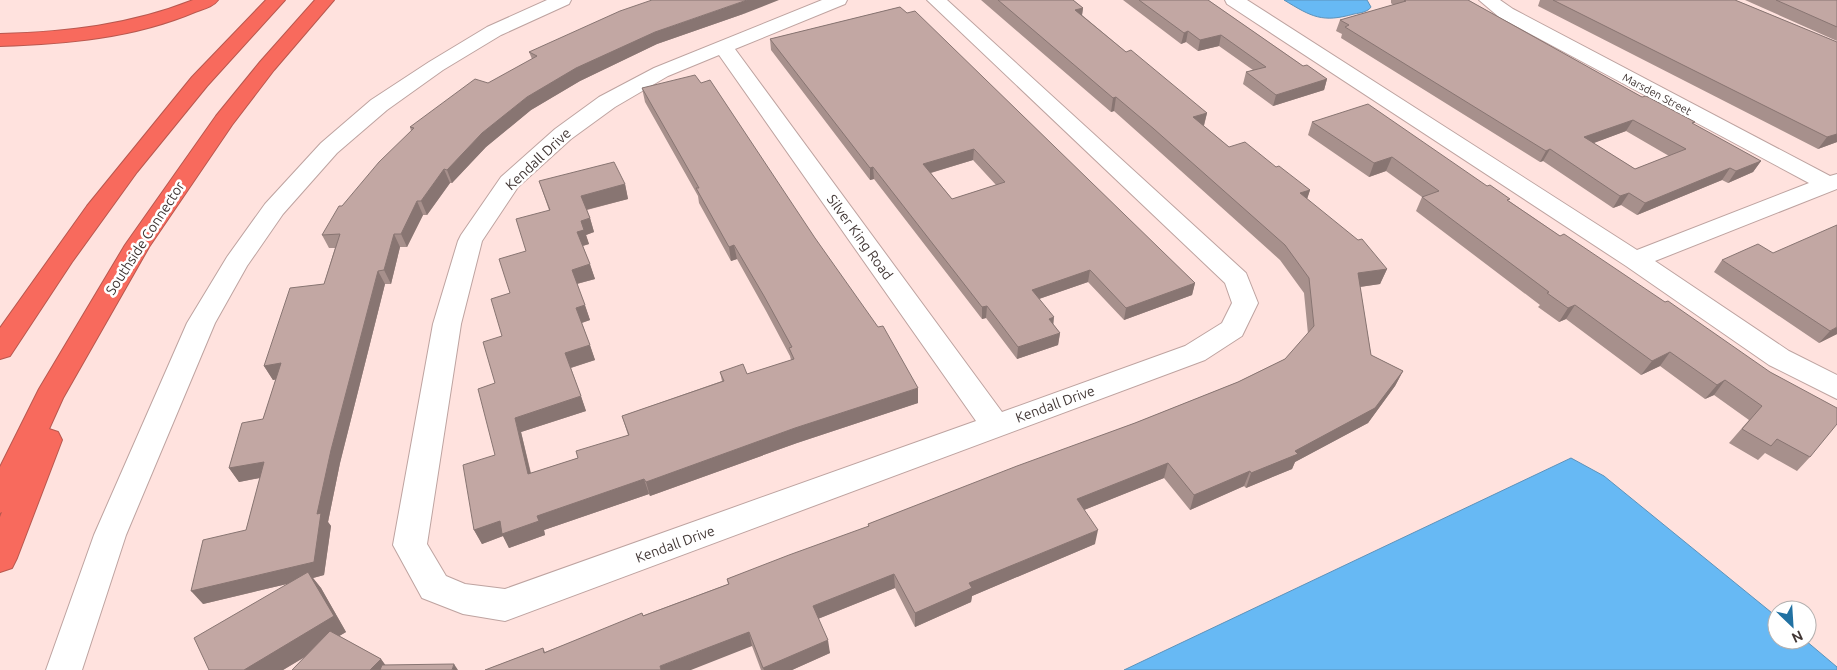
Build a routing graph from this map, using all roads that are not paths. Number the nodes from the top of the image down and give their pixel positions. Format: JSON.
{"nodes":[{"id":1,"x":209,"y":0,"type":"edge"},
{"id":2,"x":276,"y":0,"type":"edge"},
{"id":3,"x":325,"y":0,"type":"edge"},
{"id":4,"x":562,"y":0,"type":"edge"},
{"id":5,"x":838,"y":0,"type":"edge"},
{"id":6,"x":936,"y":0,"type":"edge"},
{"id":7,"x":1234,"y":0,"type":"edge"},
{"id":8,"x":1488,"y":0,"type":"edge"},
{"id":9,"x":0,"y":40,"type":"edge"},
{"id":10,"x":723,"y":47,"type":"junction"},
{"id":11,"x":1833,"y":183,"type":"edge"},
{"id":12,"x":1635,"y":260,"type":"junction"},
{"id":13,"x":44,"y":280,"type":"junction"},
{"id":14,"x":96,"y":315,"type":"junction"},
{"id":15,"x":0,"y":332,"type":"edge"},
{"id":16,"x":0,"y":349,"type":"edge"},
{"id":17,"x":1837,"y":388,"type":"edge"},
{"id":18,"x":996,"y":426,"type":"junction"},
{"id":19,"x":0,"y":500,"type":"edge"},
{"id":20,"x":0,"y":558,"type":"edge"},
{"id":21,"x":64,"y":670,"type":"edge"}],
"edges":[{"from":1,"to":9,"type":"highway"},
{"from":2,"to":13,"type":"highway"},
{"from":3,"to":14,"type":"highway","name":"Southside Connector"},
{"from":4,"to":21,"type":"street"},
{"from":5,"to":10,"type":"street","name":"Kendall Drive"},
{"from":6,"to":18,"type":"street","name":"Kendall Drive"},
{"from":7,"to":12,"type":"street"},
{"from":8,"to":11,"type":"street","name":"Marsden Street"},
{"from":10,"to":18,"type":"street","name":"Silver King Road"},
{"from":10,"to":18,"type":"street","name":"Kendall Drive"},
{"from":11,"to":12,"type":"street"},
{"from":12,"to":17,"type":"street"},
{"from":13,"to":15,"type":"highway"},
{"from":13,"to":16,"type":"highway"},
{"from":14,"to":19,"type":"highway","name":"Southside Connector"},
{"from":14,"to":20,"type":"highway"}]}
